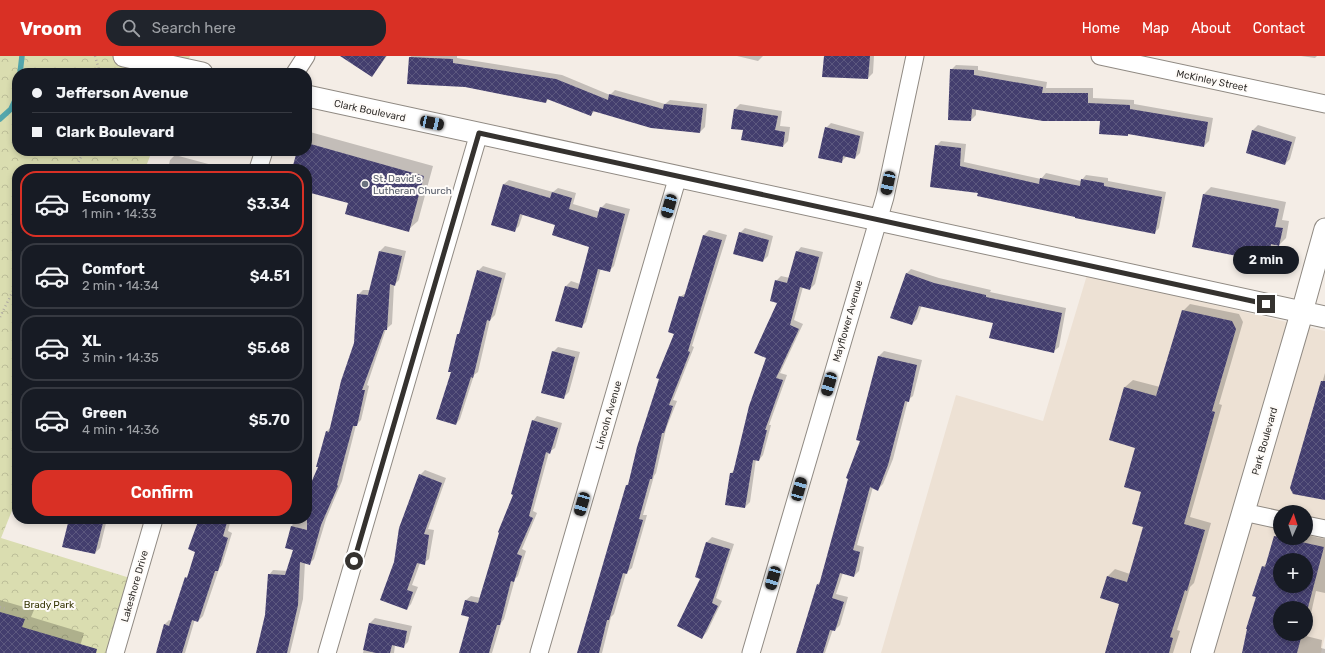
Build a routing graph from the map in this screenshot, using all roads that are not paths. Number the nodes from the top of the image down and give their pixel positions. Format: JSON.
{"nodes":[{"id":1,"x":124,"y":56,"type":"edge"},
{"id":2,"x":306,"y":56,"type":"edge"},
{"id":3,"x":915,"y":56,"type":"edge"},
{"id":4,"x":1100,"y":56,"type":"edge"},
{"id":5,"x":179,"y":68,"type":"edge"},
{"id":6,"x":298,"y":68,"type":"edge"},
{"id":7,"x":312,"y":97,"type":"edge"},
{"id":8,"x":1325,"y":104,"type":"edge"},
{"id":9,"x":479,"y":133,"type":"junction"},
{"id":10,"x":678,"y":176,"type":"junction"},
{"id":11,"x":877,"y":220,"type":"junction"},
{"id":12,"x":1325,"y":229,"type":"edge"},
{"id":13,"x":1302,"y":312,"type":"junction"},
{"id":14,"x":1325,"y":317,"type":"edge"},
{"id":15,"x":1243,"y":512,"type":"junction"},
{"id":16,"x":1273,"y":518,"type":"edge"},
{"id":17,"x":153,"y":524,"type":"edge"},
{"id":18,"x":1313,"y":526,"type":"edge"},
{"id":19,"x":1325,"y":529,"type":"edge"},
{"id":20,"x":115,"y":653,"type":"edge"},
{"id":21,"x":327,"y":653,"type":"edge"},
{"id":22,"x":539,"y":653,"type":"edge"},
{"id":23,"x":751,"y":653,"type":"edge"},
{"id":24,"x":1202,"y":653,"type":"edge"}],
"edges":[{"from":1,"to":5,"type":"street"},
{"from":2,"to":6,"type":"street"},
{"from":3,"to":11,"type":"street","name":"Mayflower Avenue"},
{"from":4,"to":8,"type":"street","name":"McKinley Street"},
{"from":7,"to":9,"type":"street","name":"Clark Boulevard"},
{"from":9,"to":10,"type":"street","name":"Clark Boulevard"},
{"from":9,"to":21,"type":"street"},
{"from":10,"to":11,"type":"street","name":"Clark Boulevard"},
{"from":10,"to":22,"type":"street","name":"Lincoln Avenue"},
{"from":11,"to":13,"type":"street","name":"Clark Boulevard"},
{"from":11,"to":23,"type":"street","name":"Mayflower Avenue"},
{"from":12,"to":13,"type":"street","name":"Park Boulevard"},
{"from":13,"to":14,"type":"street","name":"Clark Boulevard"},
{"from":13,"to":15,"type":"main road","name":"Park Boulevard"},
{"from":15,"to":16,"type":"street"},
{"from":15,"to":24,"type":"main road","name":"Park Boulevard"},
{"from":17,"to":20,"type":"street","name":"Lakeshore Drive"},
{"from":18,"to":19,"type":"street"}]}
